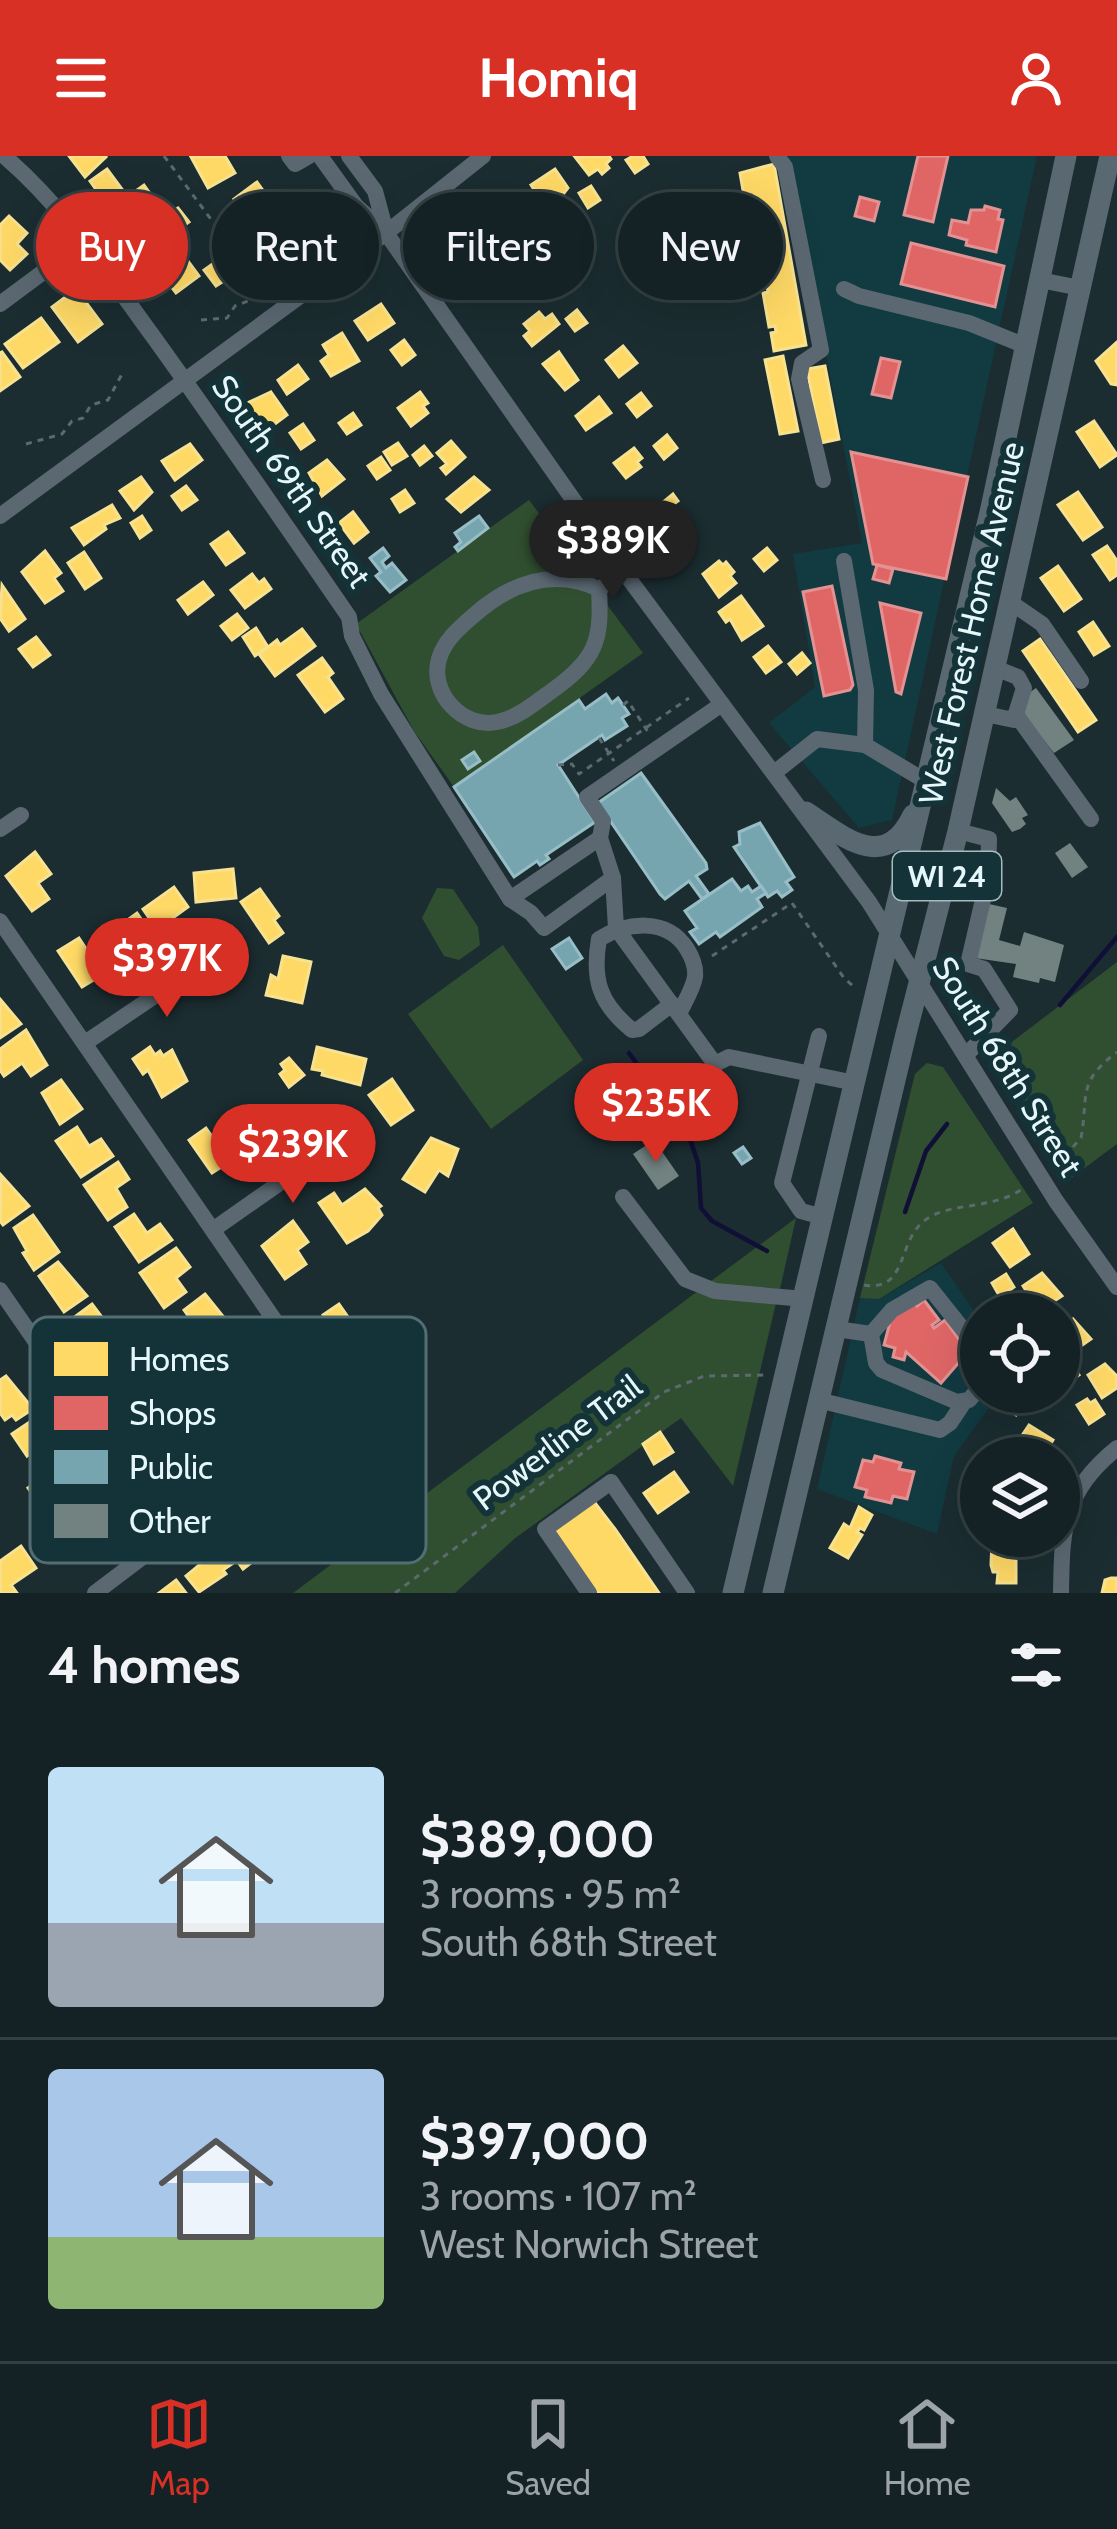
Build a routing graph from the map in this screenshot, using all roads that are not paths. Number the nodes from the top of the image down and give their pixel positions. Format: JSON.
{"nodes":[{"id":1,"x":4,"y":156,"type":"edge"},
{"id":2,"x":289,"y":156,"type":"edge"},
{"id":3,"x":309,"y":156,"type":"edge"},
{"id":4,"x":320,"y":156,"type":"edge"},
{"id":5,"x":349,"y":156,"type":"edge"},
{"id":6,"x":483,"y":156,"type":"edge"},
{"id":7,"x":777,"y":156,"type":"edge"},
{"id":8,"x":1066,"y":156,"type":"edge"},
{"id":9,"x":1110,"y":156,"type":"edge"},
{"id":10,"x":43,"y":192,"type":"edge"},
{"id":11,"x":386,"y":233,"type":"junction"},
{"id":12,"x":36,"y":277,"type":"edge"},
{"id":13,"x":1040,"y":280,"type":"junction"},
{"id":14,"x":1080,"y":288,"type":"junction"},
{"id":15,"x":844,"y":289,"type":"dead end"},
{"id":16,"x":128,"y":300,"type":"edge"},
{"id":17,"x":0,"y":304,"type":"edge"},
{"id":18,"x":1026,"y":346,"type":"junction"},
{"id":19,"x":185,"y":379,"type":"junction"},
{"id":20,"x":823,"y":480,"type":"dead end"},
{"id":21,"x":0,"y":516,"type":"edge"},
{"id":22,"x":844,"y":560,"type":"dead end"},
{"id":23,"x":624,"y":572,"type":"junction"},
{"id":24,"x":599,"y":589,"type":"junction"},
{"id":25,"x":1010,"y":602,"type":"junction"},
{"id":26,"x":995,"y":668,"type":"junction"},
{"id":27,"x":1081,"y":681,"type":"dead end"},
{"id":28,"x":722,"y":704,"type":"junction"},
{"id":29,"x":985,"y":714,"type":"junction"},
{"id":30,"x":1017,"y":716,"type":"junction"},
{"id":31,"x":865,"y":745,"type":"junction"},
{"id":32,"x":774,"y":773,"type":"junction"},
{"id":33,"x":925,"y":787,"type":"junction"},
{"id":34,"x":806,"y":812,"type":"junction"},
{"id":35,"x":21,"y":815,"type":"dead end"},
{"id":36,"x":1090,"y":818,"type":"dead end"},
{"id":37,"x":0,"y":829,"type":"edge"},
{"id":38,"x":958,"y":830,"type":"junction"},
{"id":39,"x":600,"y":838,"type":"junction"},
{"id":40,"x":613,"y":878,"type":"junction"},
{"id":41,"x":510,"y":899,"type":"junction"},
{"id":42,"x":0,"y":921,"type":"edge"},
{"id":43,"x":616,"y":928,"type":"junction"},
{"id":44,"x":892,"y":936,"type":"junction"},
{"id":45,"x":218,"y":953,"type":"dead end"},
{"id":46,"x":921,"y":981,"type":"junction"},
{"id":47,"x":676,"y":1009,"type":"junction"},
{"id":48,"x":819,"y":1036,"type":"dead end"},
{"id":49,"x":86,"y":1043,"type":"junction"},
{"id":50,"x":966,"y":1055,"type":"junction"},
{"id":51,"x":809,"y":1073,"type":"junction"},
{"id":52,"x":855,"y":1083,"type":"junction"},
{"id":53,"x":341,"y":1140,"type":"dead end"},
{"id":54,"x":623,"y":1197,"type":"dead end"},
{"id":55,"x":823,"y":1217,"type":"junction"},
{"id":56,"x":214,"y":1229,"type":"junction"},
{"id":57,"x":1117,"y":1287,"type":"edge"},
{"id":58,"x":0,"y":1290,"type":"edge"},
{"id":59,"x":804,"y":1299,"type":"junction"},
{"id":60,"x":273,"y":1317,"type":"edge"},
{"id":61,"x":960,"y":1326,"type":"edge"},
{"id":62,"x":836,"y":1329,"type":"junction"},
{"id":63,"x":30,"y":1333,"type":"edge"},
{"id":64,"x":871,"y":1334,"type":"junction"},
{"id":65,"x":818,"y":1400,"type":"junction"},
{"id":66,"x":960,"y":1400,"type":"edge"},
{"id":67,"x":960,"y":1408,"type":"edge"},
{"id":68,"x":1117,"y":1448,"type":"edge"},
{"id":69,"x":136,"y":1563,"type":"edge"},
{"id":70,"x":95,"y":1593,"type":"edge"},
{"id":71,"x":590,"y":1593,"type":"edge"},
{"id":72,"x":687,"y":1593,"type":"edge"},
{"id":73,"x":733,"y":1593,"type":"edge"},
{"id":74,"x":773,"y":1593,"type":"edge"},
{"id":75,"x":1061,"y":1593,"type":"edge"}],
"edges":[{"from":1,"to":10,"type":"street","name":"South 69th Street"},
{"from":2,"to":3,"type":"street"},
{"from":4,"to":11,"type":"street","name":"South 68th Street"},
{"from":5,"to":11,"type":"street","name":"South 68th Street"},
{"from":6,"to":11,"type":"street"},
{"from":7,"to":20,"type":"street"},
{"from":8,"to":13,"type":"main road","name":"West Forest Home Avenue","number":"WI 24"},
{"from":9,"to":14,"type":"main road","name":"West Forest Home Avenue","number":"WI 24"},
{"from":11,"to":19,"type":"street"},
{"from":11,"to":23,"type":"street","name":"South 68th Street"},
{"from":12,"to":17,"type":"street"},
{"from":13,"to":14,"type":"street"},
{"from":13,"to":18,"type":"main road","name":"West Forest Home Avenue","number":"WI 24"},
{"from":14,"to":25,"type":"main road","name":"West Forest Home Avenue","number":"WI 24"},
{"from":15,"to":18,"type":"street"},
{"from":16,"to":19,"type":"street","name":"South 69th Street"},
{"from":18,"to":33,"type":"main road","name":"West Forest Home Avenue","number":"WI 24"},
{"from":19,"to":21,"type":"street"},
{"from":19,"to":41,"type":"street","name":"South 69th Street"},
{"from":22,"to":31,"type":"street"},
{"from":23,"to":24,"type":"street"},
{"from":23,"to":28,"type":"street","name":"South 68th Street"},
{"from":24,"to":24,"type":"street"},
{"from":25,"to":26,"type":"main road","name":"West Forest Home Avenue","number":"WI 24"},
{"from":25,"to":27,"type":"street"},
{"from":26,"to":29,"type":"main road","name":"West Forest Home Avenue","number":"WI 24"},
{"from":26,"to":30,"type":"street"},
{"from":28,"to":32,"type":"street","name":"South 68th Street"},
{"from":28,"to":39,"type":"street"},
{"from":29,"to":30,"type":"street"},
{"from":29,"to":38,"type":"main road","name":"West Forest Home Avenue","number":"WI 24"},
{"from":30,"to":36,"type":"street"},
{"from":31,"to":32,"type":"street"},
{"from":31,"to":33,"type":"street"},
{"from":32,"to":34,"type":"street","name":"South 68th Street"},
{"from":33,"to":34,"type":"main road"},
{"from":33,"to":44,"type":"main road","name":"West Forest Home Avenue","number":"WI 24"},
{"from":34,"to":44,"type":"street","name":"South 68th Street"},
{"from":35,"to":37,"type":"street"},
{"from":38,"to":46,"type":"main road","name":"West Forest Home Avenue","number":"WI 24"},
{"from":38,"to":50,"type":"street"},
{"from":39,"to":40,"type":"street"},
{"from":39,"to":41,"type":"street"},
{"from":40,"to":41,"type":"street"},
{"from":40,"to":43,"type":"street"},
{"from":42,"to":49,"type":"street"},
{"from":43,"to":47,"type":"street"},
{"from":43,"to":47,"type":"street"},
{"from":43,"to":47,"type":"street"},
{"from":44,"to":46,"type":"street","name":"South 68th Street"},
{"from":44,"to":52,"type":"main road","name":"West Forest Home Avenue","number":"WI 24"},
{"from":45,"to":49,"type":"street"},
{"from":46,"to":50,"type":"street","name":"South 68th Street"},
{"from":46,"to":62,"type":"main road","name":"West Forest Home Avenue","number":"WI 24"},
{"from":47,"to":51,"type":"street"},
{"from":48,"to":51,"type":"street"},
{"from":49,"to":56,"type":"street"},
{"from":50,"to":57,"type":"street","name":"South 68th Street"},
{"from":51,"to":52,"type":"street"},
{"from":51,"to":55,"type":"street"},
{"from":52,"to":55,"type":"main road","name":"West Forest Home Avenue","number":"WI 24"},
{"from":53,"to":56,"type":"street"},
{"from":54,"to":59,"type":"street"},
{"from":55,"to":59,"type":"main road","name":"West Forest Home Avenue","number":"WI 24"},
{"from":56,"to":60,"type":"street"},
{"from":58,"to":63,"type":"street"},
{"from":59,"to":73,"type":"main road","name":"West Forest Home Avenue","number":"WI 24"},
{"from":61,"to":64,"type":"street"},
{"from":62,"to":64,"type":"street"},
{"from":62,"to":65,"type":"main road","name":"West Forest Home Avenue","number":"WI 24"},
{"from":64,"to":66,"type":"street"},
{"from":65,"to":67,"type":"street"},
{"from":65,"to":74,"type":"main road","name":"West Forest Home Avenue","number":"WI 24"},
{"from":68,"to":75,"type":"street"},
{"from":69,"to":70,"type":"street"},
{"from":71,"to":72,"type":"street"}]}
